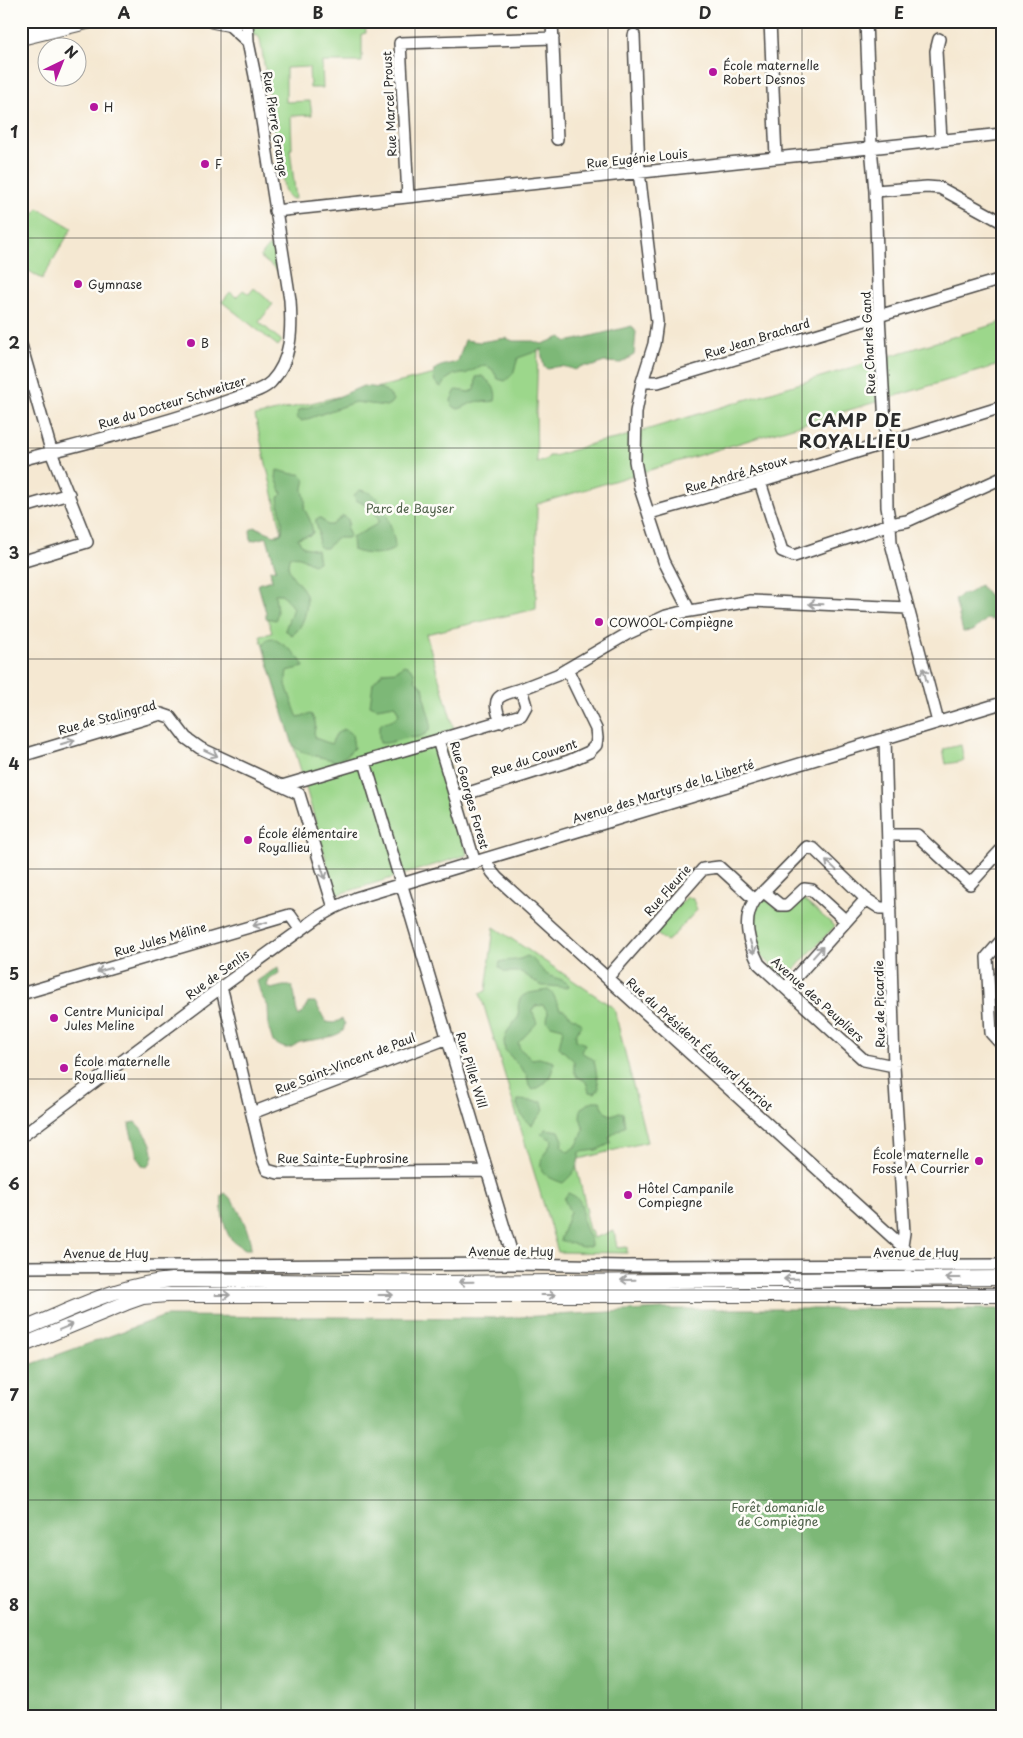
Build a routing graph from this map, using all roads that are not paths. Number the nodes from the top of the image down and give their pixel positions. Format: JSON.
{"nodes":[{"id":1,"x":39,"y":21,"type":"edge"},
{"id":2,"x":92,"y":21,"type":"edge"},
{"id":3,"x":213,"y":21,"type":"edge"},
{"id":4,"x":247,"y":21,"type":"edge"},
{"id":5,"x":552,"y":21,"type":"edge"},
{"id":6,"x":770,"y":21,"type":"edge"},
{"id":7,"x":866,"y":21,"type":"edge"},
{"id":8,"x":234,"y":23,"type":"edge"},
{"id":9,"x":21,"y":28,"type":"edge"},
{"id":10,"x":634,"y":35,"type":"dead end"},
{"id":11,"x":21,"y":38,"type":"edge"},
{"id":12,"x":553,"y":38,"type":"junction"},
{"id":13,"x":939,"y":39,"type":"dead end"},
{"id":14,"x":248,"y":42,"type":"junction"},
{"id":15,"x":1002,"y":134,"type":"edge"},
{"id":16,"x":557,"y":139,"type":"dead end"},
{"id":17,"x":941,"y":140,"type":"junction"},
{"id":18,"x":871,"y":147,"type":"junction"},
{"id":19,"x":776,"y":157,"type":"junction"},
{"id":20,"x":639,"y":172,"type":"junction"},
{"id":21,"x":875,"y":191,"type":"junction"},
{"id":22,"x":408,"y":197,"type":"junction"},
{"id":23,"x":275,"y":211,"type":"junction"},
{"id":24,"x":1000,"y":220,"type":"edge"},
{"id":25,"x":1002,"y":279,"type":"edge"},
{"id":26,"x":879,"y":315,"type":"junction"},
{"id":27,"x":21,"y":344,"type":"edge"},
{"id":28,"x":642,"y":382,"type":"junction"},
{"id":29,"x":1002,"y":407,"type":"edge"},
{"id":30,"x":886,"y":442,"type":"junction"},
{"id":31,"x":52,"y":452,"type":"junction"},
{"id":32,"x":21,"y":460,"type":"edge"},
{"id":33,"x":1002,"y":478,"type":"edge"},
{"id":34,"x":760,"y":482,"type":"junction"},
{"id":35,"x":69,"y":494,"type":"junction"},
{"id":36,"x":21,"y":508,"type":"edge"},
{"id":37,"x":650,"y":514,"type":"junction"},
{"id":38,"x":890,"y":524,"type":"junction"},
{"id":39,"x":21,"y":562,"type":"edge"},
{"id":40,"x":908,"y":608,"type":"junction"},
{"id":41,"x":688,"y":610,"type":"junction"},
{"id":42,"x":567,"y":669,"type":"junction"},
{"id":43,"x":521,"y":689,"type":"junction"},
{"id":44,"x":1002,"y":703,"type":"edge"},
{"id":45,"x":502,"y":722,"type":"junction"},
{"id":46,"x":938,"y":722,"type":"junction"},
{"id":47,"x":885,"y":738,"type":"junction"},
{"id":48,"x":438,"y":740,"type":"junction"},
{"id":49,"x":21,"y":756,"type":"edge"},
{"id":50,"x":365,"y":762,"type":"junction"},
{"id":51,"x":282,"y":786,"type":"junction"},
{"id":52,"x":456,"y":797,"type":"junction"},
{"id":53,"x":888,"y":835,"type":"junction"},
{"id":54,"x":1002,"y":849,"type":"edge"},
{"id":55,"x":480,"y":861,"type":"junction"},
{"id":56,"x":402,"y":884,"type":"junction"},
{"id":57,"x":764,"y":892,"type":"junction"},
{"id":58,"x":866,"y":899,"type":"junction"},
{"id":59,"x":755,"y":900,"type":"junction"},
{"id":60,"x":334,"y":908,"type":"junction"},
{"id":61,"x":890,"y":908,"type":"junction"},
{"id":62,"x":846,"y":921,"type":"junction"},
{"id":63,"x":300,"y":929,"type":"junction"},
{"id":64,"x":1002,"y":940,"type":"edge"},
{"id":65,"x":607,"y":978,"type":"junction"},
{"id":66,"x":220,"y":988,"type":"junction"},
{"id":67,"x":786,"y":988,"type":"junction"},
{"id":68,"x":21,"y":994,"type":"edge"},
{"id":69,"x":448,"y":1038,"type":"junction"},
{"id":70,"x":1002,"y":1045,"type":"edge"},
{"id":71,"x":894,"y":1066,"type":"junction"},
{"id":72,"x":252,"y":1113,"type":"junction"},
{"id":73,"x":21,"y":1137,"type":"edge"},
{"id":74,"x":487,"y":1171,"type":"junction"},
{"id":75,"x":902,"y":1246,"type":"junction"},
{"id":76,"x":515,"y":1264,"type":"junction"},
{"id":77,"x":1002,"y":1265,"type":"edge"},
{"id":78,"x":21,"y":1266,"type":"edge"},
{"id":79,"x":908,"y":1266,"type":"junction"},
{"id":80,"x":1002,"y":1278,"type":"edge"},
{"id":81,"x":1002,"y":1295,"type":"edge"},
{"id":82,"x":21,"y":1330,"type":"edge"},
{"id":83,"x":21,"y":1346,"type":"edge"}],
"edges":[{"from":1,"to":9,"type":"main road"},
{"from":2,"to":11,"type":"main road"},
{"from":3,"to":8,"type":"main road"},
{"from":4,"to":14,"type":"street","name":"Rue Pierre Grange"},
{"from":5,"to":12,"type":"street"},
{"from":6,"to":19,"type":"street"},
{"from":7,"to":18,"type":"street","name":"Rue Charles Gand"},
{"from":8,"to":14,"type":"street"},
{"from":10,"to":20,"type":"street"},
{"from":12,"to":16,"type":"street"},
{"from":12,"to":22,"type":"street","name":"Rue Marcel Proust"},
{"from":13,"to":17,"type":"street"},
{"from":14,"to":23,"type":"street","name":"Rue Pierre Grange"},
{"from":15,"to":17,"type":"street","name":"Rue Eugénie Louis"},
{"from":17,"to":18,"type":"street","name":"Rue Eugénie Louis"},
{"from":18,"to":19,"type":"street","name":"Rue Eugénie Louis"},
{"from":18,"to":21,"type":"street","name":"Rue Charles Gand"},
{"from":19,"to":20,"type":"street","name":"Rue Eugénie Louis"},
{"from":20,"to":22,"type":"street","name":"Rue Eugénie Louis"},
{"from":20,"to":28,"type":"street"},
{"from":21,"to":24,"type":"street"},
{"from":21,"to":26,"type":"street","name":"Rue Charles Gand"},
{"from":22,"to":23,"type":"street","name":"Rue Eugénie Louis"},
{"from":23,"to":31,"type":"street","name":"Rue du Docteur Schweitzer"},
{"from":25,"to":26,"type":"street","name":"Rue Jean Brachard"},
{"from":26,"to":28,"type":"street","name":"Rue Jean Brachard"},
{"from":26,"to":30,"type":"street","name":"Rue Charles Gand"},
{"from":27,"to":31,"type":"street"},
{"from":28,"to":37,"type":"street"},
{"from":29,"to":30,"type":"street","name":"Rue André Astoux"},
{"from":30,"to":34,"type":"street","name":"Rue André Astoux"},
{"from":30,"to":38,"type":"street","name":"Rue Charles Gand"},
{"from":31,"to":32,"type":"street","name":"Rue du Docteur Schweitzer"},
{"from":31,"to":35,"type":"street"},
{"from":33,"to":38,"type":"street"},
{"from":34,"to":37,"type":"street","name":"Rue André Astoux"},
{"from":34,"to":38,"type":"street"},
{"from":35,"to":36,"type":"street"},
{"from":35,"to":39,"type":"street"},
{"from":37,"to":41,"type":"street"},
{"from":38,"to":40,"type":"street","name":"Rue Charles Gand"},
{"from":40,"to":41,"type":"street","one_way":true},
{"from":46,"to":40,"type":"street","name":"Rue Charles Gand","one_way":true},
{"from":41,"to":42,"type":"street"},
{"from":42,"to":43,"type":"street"},
{"from":42,"to":52,"type":"street","name":"Rue du Couvent"},
{"from":43,"to":45,"type":"street","name":"Rue Georges Forest"},
{"from":43,"to":45,"type":"street"},
{"from":44,"to":46,"type":"street","name":"Avenue des Martyrs de la Liberté"},
{"from":45,"to":48,"type":"street","name":"Rue Georges Forest"},
{"from":46,"to":47,"type":"street","name":"Avenue des Martyrs de la Liberté"},
{"from":47,"to":53,"type":"street","name":"Rue de Picardie"},
{"from":47,"to":55,"type":"street","name":"Avenue des Martyrs de la Liberté"},
{"from":48,"to":50,"type":"street"},
{"from":48,"to":52,"type":"street","name":"Rue Georges Forest"},
{"from":49,"to":51,"type":"street","name":"Rue de Stalingrad","one_way":true},
{"from":50,"to":51,"type":"street"},
{"from":50,"to":56,"type":"street","name":"Rue Pillet Will"},
{"from":51,"to":60,"type":"street","name":"Rue de Stalingrad","one_way":true},
{"from":52,"to":55,"type":"street","name":"Rue Georges Forest"},
{"from":53,"to":54,"type":"street"},
{"from":53,"to":61,"type":"street","name":"Rue de Picardie"},
{"from":55,"to":56,"type":"street","name":"Avenue des Martyrs de la Liberté"},
{"from":55,"to":65,"type":"street","name":"Rue du Président Édouard Herriot"},
{"from":56,"to":60,"type":"street","name":"Avenue des Martyrs de la Liberté"},
{"from":56,"to":69,"type":"street","name":"Rue Pillet Will"},
{"from":58,"to":57,"type":"street","one_way":true},
{"from":57,"to":59,"type":"street"},
{"from":57,"to":62,"type":"street"},
{"from":58,"to":61,"type":"street"},
{"from":58,"to":62,"type":"street"},
{"from":59,"to":65,"type":"street","name":"Rue Fleurie"},
{"from":59,"to":67,"type":"street","name":"Avenue des Peupliers","one_way":true},
{"from":60,"to":63,"type":"street","name":"Rue de Senlis"},
{"from":61,"to":71,"type":"street","name":"Rue de Picardie"},
{"from":67,"to":62,"type":"street","one_way":true},
{"from":63,"to":66,"type":"street","name":"Rue de Senlis"},
{"from":63,"to":68,"type":"street","name":"Rue Jules Méline","one_way":true},
{"from":64,"to":70,"type":"street"},
{"from":65,"to":75,"type":"street","name":"Rue du Président Édouard Herriot"},
{"from":66,"to":72,"type":"street","name":"Rue Sainte-Euphrosine"},
{"from":66,"to":73,"type":"street","name":"Rue de Senlis"},
{"from":67,"to":71,"type":"street","name":"Avenue des Peupliers"},
{"from":69,"to":72,"type":"street","name":"Rue Saint-Vincent de Paul"},
{"from":69,"to":74,"type":"street","name":"Rue Pillet Will"},
{"from":71,"to":75,"type":"street","name":"Rue de Picardie"},
{"from":72,"to":74,"type":"street","name":"Rue Sainte-Euphrosine"},
{"from":74,"to":76,"type":"street","name":"Rue Pillet Will"},
{"from":75,"to":79,"type":"street","name":"Rue de Picardie"},
{"from":76,"to":78,"type":"street","name":"Avenue de Huy"},
{"from":76,"to":79,"type":"street","name":"Avenue de Huy"},
{"from":77,"to":79,"type":"street","name":"Avenue de Huy"},
{"from":80,"to":82,"type":"main road","one_way":true},
{"from":83,"to":81,"type":"main road","one_way":true}]}
